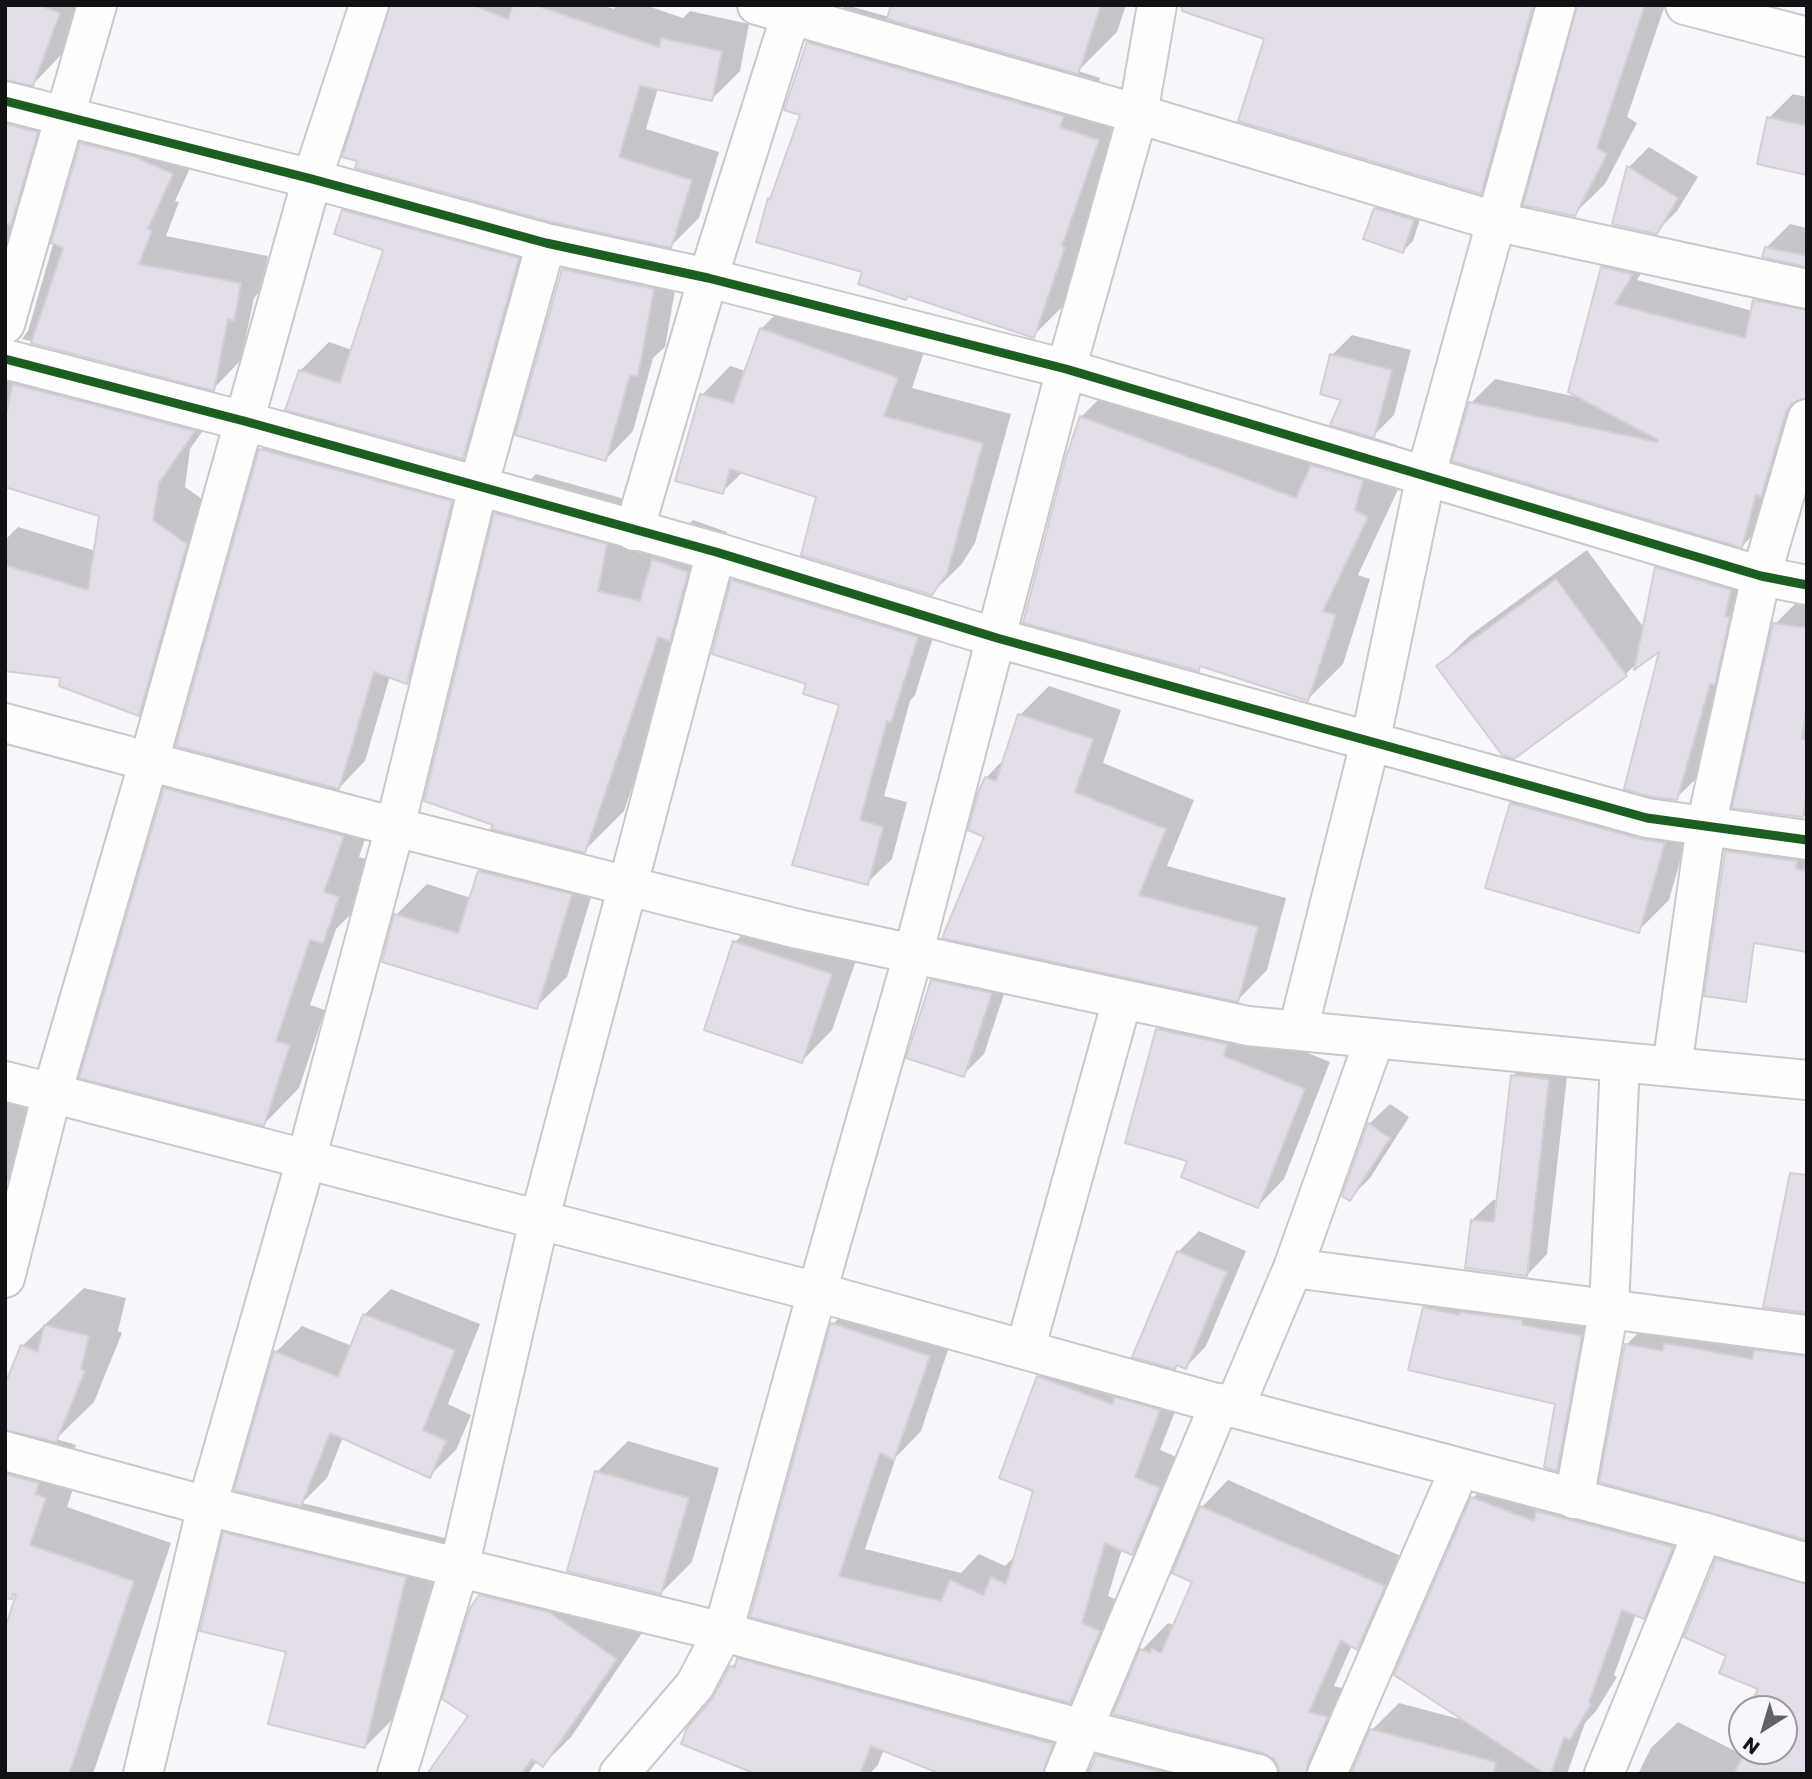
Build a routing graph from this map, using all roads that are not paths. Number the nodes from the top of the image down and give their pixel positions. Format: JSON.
{"nodes":[{"id":1,"x":97,"y":5,"type":"edge"},
{"id":2,"x":369,"y":5,"type":"edge"},
{"id":3,"x":1157,"y":5,"type":"edge"},
{"id":4,"x":1556,"y":5,"type":"edge"},
{"id":5,"x":1685,"y":5,"type":"edge"},
{"id":6,"x":781,"y":8,"type":"edge"},
{"id":7,"x":1807,"y":37,"type":"edge"},
{"id":8,"x":5,"y":101,"type":"edge"},
{"id":9,"x":1138,"y":114,"type":"junction"},
{"id":10,"x":64,"y":117,"type":"junction"},
{"id":11,"x":313,"y":179,"type":"junction"},
{"id":12,"x":1498,"y":222,"type":"junction"},
{"id":13,"x":546,"y":243,"type":"junction"},
{"id":14,"x":708,"y":278,"type":"junction"},
{"id":15,"x":1807,"y":289,"type":"edge"},
{"id":16,"x":5,"y":324,"type":"edge"},
{"id":17,"x":5,"y":359,"type":"edge"},
{"id":18,"x":1066,"y":369,"type":"junction"},
{"id":19,"x":1807,"y":419,"type":"edge"},
{"id":20,"x":244,"y":421,"type":"junction"},
{"id":21,"x":1426,"y":475,"type":"junction"},
{"id":22,"x":478,"y":487,"type":"junction"},
{"id":23,"x":635,"y":531,"type":"junction"},
{"id":24,"x":716,"y":552,"type":"junction"},
{"id":25,"x":1761,"y":576,"type":"junction"},
{"id":26,"x":1807,"y":585,"type":"edge"},
{"id":27,"x":997,"y":638,"type":"junction"},
{"id":28,"x":5,"y":723,"type":"edge"},
{"id":29,"x":1370,"y":743,"type":"junction"},
{"id":30,"x":149,"y":761,"type":"junction"},
{"id":31,"x":1706,"y":826,"type":"junction"},
{"id":32,"x":395,"y":827,"type":"junction"},
{"id":33,"x":1807,"y":840,"type":"edge"},
{"id":34,"x":628,"y":886,"type":"junction"},
{"id":35,"x":913,"y":956,"type":"junction"},
{"id":36,"x":1122,"y":1000,"type":"junction"},
{"id":37,"x":1298,"y":1030,"type":"junction"},
{"id":38,"x":1375,"y":1038,"type":"junction"},
{"id":39,"x":1620,"y":1062,"type":"junction"},
{"id":40,"x":1672,"y":1067,"type":"junction"},
{"id":41,"x":1807,"y":1080,"type":"edge"},
{"id":42,"x":5,"y":1081,"type":"edge"},
{"id":43,"x":52,"y":1093,"type":"junction"},
{"id":44,"x":306,"y":1160,"type":"junction"},
{"id":45,"x":539,"y":1221,"type":"junction"},
{"id":46,"x":1293,"y":1268,"type":"junction"},
{"id":47,"x":5,"y":1278,"type":"edge"},
{"id":48,"x":817,"y":1292,"type":"junction"},
{"id":49,"x":1609,"y":1308,"type":"junction"},
{"id":50,"x":1807,"y":1335,"type":"edge"},
{"id":51,"x":1025,"y":1350,"type":"junction"},
{"id":52,"x":1227,"y":1406,"type":"junction"},
{"id":53,"x":5,"y":1451,"type":"edge"},
{"id":54,"x":1460,"y":1468,"type":"junction"},
{"id":55,"x":1574,"y":1499,"type":"junction"},
{"id":56,"x":206,"y":1506,"type":"junction"},
{"id":57,"x":1703,"y":1532,"type":"junction"},
{"id":58,"x":1807,"y":1563,"type":"edge"},
{"id":59,"x":459,"y":1568,"type":"junction"},
{"id":60,"x":723,"y":1632,"type":"junction"},
{"id":61,"x":1083,"y":1730,"type":"junction"},
{"id":62,"x":143,"y":1774,"type":"edge"},
{"id":63,"x":397,"y":1774,"type":"edge"},
{"id":64,"x":619,"y":1774,"type":"edge"},
{"id":65,"x":1064,"y":1774,"type":"edge"},
{"id":66,"x":1258,"y":1774,"type":"edge"},
{"id":67,"x":1327,"y":1774,"type":"edge"},
{"id":68,"x":1604,"y":1774,"type":"edge"}],
"edges":[{"from":1,"to":10,"type":"street"},
{"from":2,"to":11,"type":"street"},
{"from":3,"to":9,"type":"street"},
{"from":4,"to":12,"type":"street"},
{"from":5,"to":7,"type":"street"},
{"from":6,"to":9,"type":"street"},
{"from":6,"to":14,"type":"street"},
{"from":8,"to":10,"type":"street"},
{"from":9,"to":12,"type":"street"},
{"from":9,"to":18,"type":"street"},
{"from":10,"to":11,"type":"street"},
{"from":10,"to":16,"type":"street"},
{"from":11,"to":13,"type":"street"},
{"from":11,"to":20,"type":"street"},
{"from":12,"to":15,"type":"street"},
{"from":12,"to":21,"type":"street"},
{"from":13,"to":14,"type":"street"},
{"from":13,"to":22,"type":"street"},
{"from":14,"to":18,"type":"street"},
{"from":14,"to":23,"type":"street"},
{"from":17,"to":20,"type":"street"},
{"from":18,"to":21,"type":"street"},
{"from":18,"to":27,"type":"street"},
{"from":19,"to":25,"type":"street"},
{"from":20,"to":22,"type":"street"},
{"from":20,"to":30,"type":"street"},
{"from":21,"to":25,"type":"street"},
{"from":21,"to":29,"type":"street"},
{"from":22,"to":23,"type":"street"},
{"from":22,"to":32,"type":"street"},
{"from":23,"to":24,"type":"street"},
{"from":24,"to":27,"type":"street"},
{"from":24,"to":34,"type":"street"},
{"from":25,"to":26,"type":"street"},
{"from":25,"to":31,"type":"street"},
{"from":27,"to":29,"type":"street"},
{"from":27,"to":35,"type":"street"},
{"from":28,"to":30,"type":"street"},
{"from":29,"to":31,"type":"street"},
{"from":29,"to":37,"type":"street"},
{"from":30,"to":32,"type":"street"},
{"from":30,"to":43,"type":"street"},
{"from":31,"to":33,"type":"street"},
{"from":31,"to":40,"type":"street"},
{"from":32,"to":34,"type":"street"},
{"from":32,"to":44,"type":"street"},
{"from":34,"to":35,"type":"street"},
{"from":34,"to":45,"type":"street"},
{"from":35,"to":36,"type":"street"},
{"from":35,"to":48,"type":"street"},
{"from":36,"to":37,"type":"street"},
{"from":36,"to":51,"type":"street"},
{"from":37,"to":38,"type":"street"},
{"from":38,"to":39,"type":"street"},
{"from":38,"to":46,"type":"street"},
{"from":39,"to":40,"type":"street"},
{"from":39,"to":49,"type":"street"},
{"from":40,"to":41,"type":"street"},
{"from":42,"to":43,"type":"street"},
{"from":43,"to":44,"type":"street"},
{"from":43,"to":47,"type":"street"},
{"from":44,"to":45,"type":"street"},
{"from":44,"to":56,"type":"street"},
{"from":45,"to":48,"type":"street"},
{"from":45,"to":59,"type":"street"},
{"from":46,"to":49,"type":"street"},
{"from":46,"to":52,"type":"street"},
{"from":48,"to":51,"type":"street"},
{"from":48,"to":60,"type":"street"},
{"from":49,"to":50,"type":"street"},
{"from":49,"to":55,"type":"street"},
{"from":51,"to":52,"type":"street"},
{"from":52,"to":54,"type":"street"},
{"from":52,"to":61,"type":"street"},
{"from":53,"to":56,"type":"street"},
{"from":54,"to":55,"type":"street"},
{"from":54,"to":67,"type":"street"},
{"from":55,"to":57,"type":"street"},
{"from":56,"to":59,"type":"street"},
{"from":56,"to":62,"type":"street"},
{"from":57,"to":58,"type":"street"},
{"from":57,"to":68,"type":"street"},
{"from":59,"to":60,"type":"street"},
{"from":59,"to":63,"type":"street"},
{"from":60,"to":61,"type":"street"},
{"from":60,"to":64,"type":"street"},
{"from":61,"to":65,"type":"street"},
{"from":61,"to":66,"type":"street"}]}
